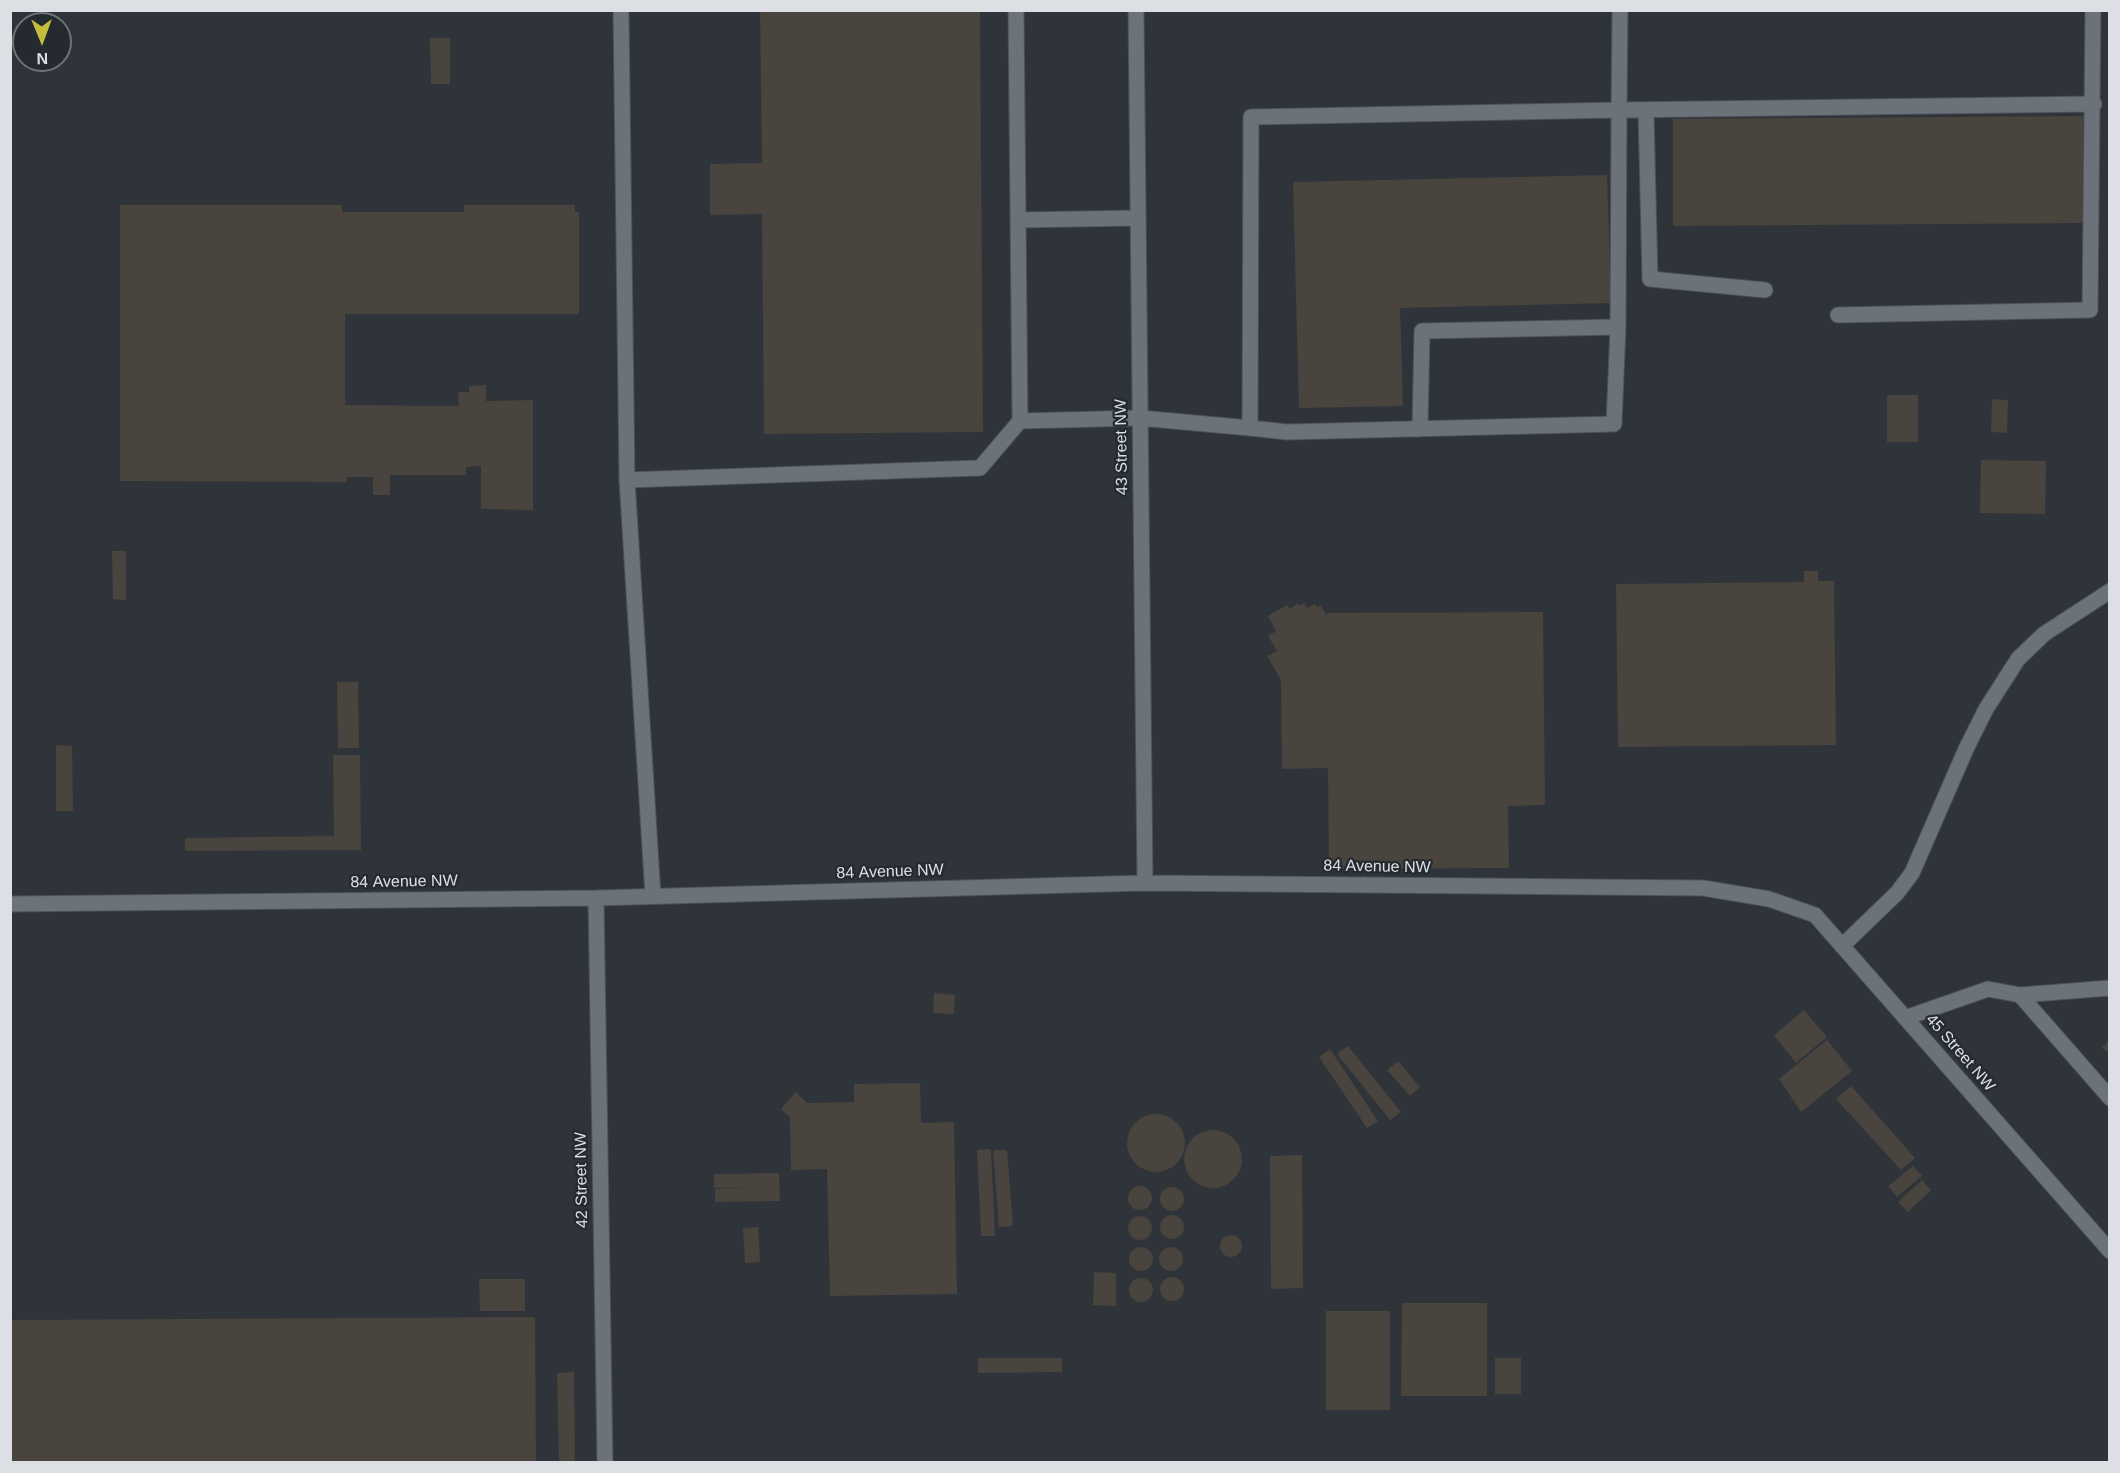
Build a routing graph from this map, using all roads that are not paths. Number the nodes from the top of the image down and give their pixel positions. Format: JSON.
{"nodes":[{"id":1,"x":621,"y":10,"type":"edge"},
{"id":2,"x":1016,"y":10,"type":"edge"},
{"id":3,"x":1136,"y":10,"type":"edge"},
{"id":4,"x":1620,"y":10,"type":"edge"},
{"id":5,"x":2093,"y":10,"type":"edge"},
{"id":6,"x":2094,"y":104,"type":"junction"},
{"id":7,"x":1619,"y":110,"type":"junction"},
{"id":8,"x":1646,"y":112,"type":"junction"},
{"id":9,"x":1138,"y":218,"type":"junction"},
{"id":10,"x":1018,"y":220,"type":"junction"},
{"id":11,"x":1765,"y":290,"type":"dead end"},
{"id":12,"x":1838,"y":315,"type":"dead end"},
{"id":13,"x":1618,"y":327,"type":"junction"},
{"id":14,"x":1140,"y":418,"type":"junction"},
{"id":15,"x":1020,"y":421,"type":"junction"},
{"id":16,"x":1250,"y":428,"type":"junction"},
{"id":17,"x":1420,"y":429,"type":"junction"},
{"id":18,"x":627,"y":480,"type":"junction"},
{"id":19,"x":2109,"y":591,"type":"edge"},
{"id":20,"x":1145,"y":883,"type":"junction"},
{"id":21,"x":653,"y":896,"type":"junction"},
{"id":22,"x":596,"y":898,"type":"junction"},
{"id":23,"x":1769,"y":899,"type":"joint"},
{"id":24,"x":10,"y":904,"type":"edge"},
{"id":25,"x":1842,"y":946,"type":"junction"},
{"id":26,"x":2109,"y":988,"type":"edge"},
{"id":27,"x":2020,"y":995,"type":"junction"},
{"id":28,"x":1905,"y":1018,"type":"junction"},
{"id":29,"x":2109,"y":1098,"type":"edge"},
{"id":30,"x":2109,"y":1251,"type":"edge"},
{"id":31,"x":605,"y":1462,"type":"edge"}],
"edges":[{"from":1,"to":18,"type":"street"},
{"from":2,"to":10,"type":"street"},
{"from":3,"to":9,"type":"street","name":"43 Street NW"},
{"from":4,"to":7,"type":"street"},
{"from":5,"to":6,"type":"street"},
{"from":6,"to":8,"type":"street"},
{"from":6,"to":12,"type":"street"},
{"from":7,"to":8,"type":"street"},
{"from":7,"to":13,"type":"street"},
{"from":7,"to":16,"type":"street"},
{"from":8,"to":11,"type":"street"},
{"from":9,"to":10,"type":"street"},
{"from":9,"to":14,"type":"street","name":"43 Street NW"},
{"from":10,"to":15,"type":"street"},
{"from":13,"to":17,"type":"street"},
{"from":13,"to":17,"type":"street"},
{"from":14,"to":15,"type":"street"},
{"from":14,"to":16,"type":"street"},
{"from":14,"to":20,"type":"street","name":"43 Street NW"},
{"from":15,"to":18,"type":"street"},
{"from":16,"to":17,"type":"street"},
{"from":18,"to":21,"type":"street"},
{"from":19,"to":25,"type":"street"},
{"from":20,"to":21,"type":"street","name":"84 Avenue NW"},
{"from":20,"to":23,"type":"street","name":"84 Avenue NW"},
{"from":21,"to":22,"type":"street","name":"84 Avenue NW"},
{"from":22,"to":24,"type":"street","name":"84 Avenue NW"},
{"from":22,"to":31,"type":"street","name":"42 Street NW"},
{"from":23,"to":25,"type":"street","name":"45 Street NW"},
{"from":25,"to":28,"type":"street","name":"45 Street NW"},
{"from":26,"to":27,"type":"street"},
{"from":27,"to":28,"type":"street"},
{"from":27,"to":29,"type":"street"},
{"from":28,"to":30,"type":"street","name":"45 Street NW"}]}
